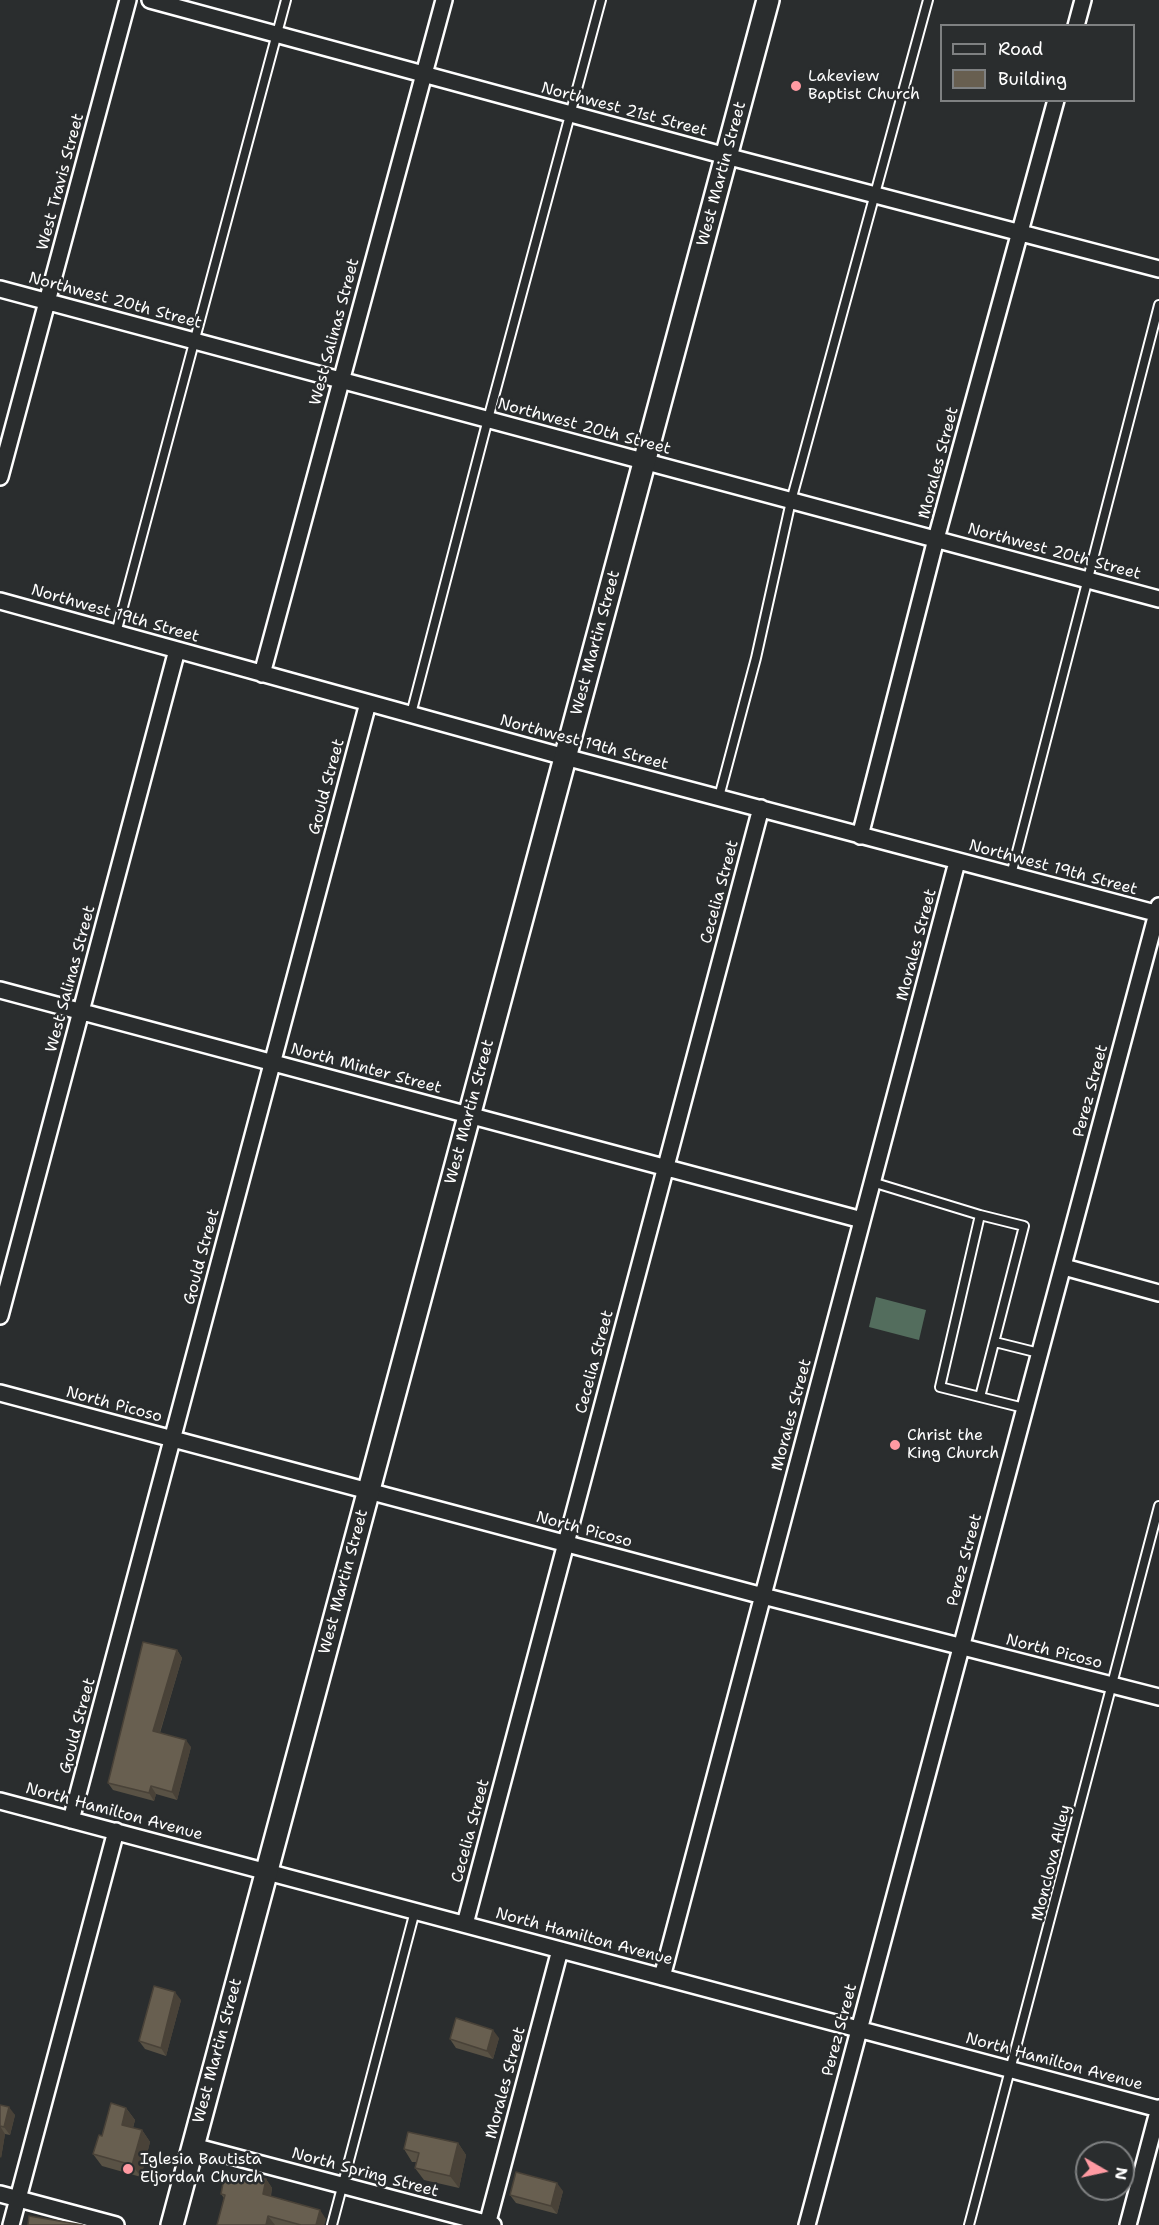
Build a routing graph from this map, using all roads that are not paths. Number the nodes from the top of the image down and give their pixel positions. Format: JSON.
{"nodes":[{"id":1,"x":128,"y":0,"type":"edge"},
{"id":2,"x":150,"y":0,"type":"edge"},
{"id":3,"x":286,"y":0,"type":"edge"},
{"id":4,"x":444,"y":0,"type":"edge"},
{"id":5,"x":601,"y":0,"type":"edge"},
{"id":6,"x":768,"y":0,"type":"edge"},
{"id":7,"x":928,"y":0,"type":"edge"},
{"id":8,"x":1083,"y":0,"type":"edge"},
{"id":9,"x":1077,"y":24,"type":"edge"},
{"id":10,"x":276,"y":35,"type":"junction"},
{"id":11,"x":423,"y":75,"type":"junction"},
{"id":12,"x":1055,"y":102,"type":"edge"},
{"id":13,"x":571,"y":114,"type":"junction"},
{"id":14,"x":726,"y":156,"type":"junction"},
{"id":15,"x":875,"y":196,"type":"junction"},
{"id":16,"x":1021,"y":233,"type":"junction"},
{"id":17,"x":1159,"y":269,"type":"edge"},
{"id":18,"x":0,"y":289,"type":"edge"},
{"id":19,"x":47,"y":301,"type":"junction"},
{"id":20,"x":1159,"y":305,"type":"edge"},
{"id":21,"x":192,"y":340,"type":"junction"},
{"id":22,"x":341,"y":379,"type":"junction"},
{"id":23,"x":488,"y":419,"type":"junction"},
{"id":24,"x":644,"y":462,"type":"junction"},
{"id":25,"x":0,"y":477,"type":"edge"},
{"id":26,"x":791,"y":501,"type":"junction"},
{"id":27,"x":936,"y":539,"type":"junction"},
{"id":28,"x":1086,"y":579,"type":"junction"},
{"id":29,"x":1159,"y":599,"type":"edge"},
{"id":30,"x":0,"y":601,"type":"edge"},
{"id":31,"x":116,"y":633,"type":"junction"},
{"id":32,"x":177,"y":650,"type":"junction"},
{"id":33,"x":262,"y":674,"type":"junction"},
{"id":34,"x":368,"y":703,"type":"junction"},
{"id":35,"x":411,"y":715,"type":"junction"},
{"id":36,"x":565,"y":757,"type":"junction"},
{"id":37,"x":719,"y":797,"type":"junction"},
{"id":38,"x":760,"y":808,"type":"junction"},
{"id":39,"x":860,"y":836,"type":"junction"},
{"id":40,"x":957,"y":862,"type":"junction"},
{"id":41,"x":1010,"y":877,"type":"junction"},
{"id":42,"x":1158,"y":911,"type":"edge"},
{"id":43,"x":0,"y":990,"type":"edge"},
{"id":44,"x":81,"y":1012,"type":"junction"},
{"id":45,"x":272,"y":1063,"type":"junction"},
{"id":46,"x":469,"y":1115,"type":"junction"},
{"id":47,"x":665,"y":1167,"type":"junction"},
{"id":48,"x":873,"y":1182,"type":"junction"},
{"id":49,"x":980,"y":1215,"type":"junction"},
{"id":50,"x":862,"y":1220,"type":"junction"},
{"id":51,"x":1064,"y":1267,"type":"junction"},
{"id":52,"x":1159,"y":1293,"type":"edge"},
{"id":53,"x":0,"y":1316,"type":"edge"},
{"id":54,"x":994,"y":1342,"type":"junction"},
{"id":55,"x":1039,"y":1353,"type":"junction"},
{"id":56,"x":0,"y":1393,"type":"edge"},
{"id":57,"x":980,"y":1397,"type":"junction"},
{"id":58,"x":1024,"y":1408,"type":"junction"},
{"id":59,"x":172,"y":1439,"type":"junction"},
{"id":60,"x":368,"y":1491,"type":"junction"},
{"id":61,"x":1159,"y":1506,"type":"edge"},
{"id":62,"x":566,"y":1544,"type":"junction"},
{"id":63,"x":763,"y":1596,"type":"junction"},
{"id":64,"x":960,"y":1647,"type":"junction"},
{"id":65,"x":1112,"y":1685,"type":"junction"},
{"id":66,"x":1159,"y":1697,"type":"edge"},
{"id":67,"x":0,"y":1801,"type":"edge"},
{"id":68,"x":71,"y":1820,"type":"junction"},
{"id":69,"x":116,"y":1831,"type":"junction"},
{"id":70,"x":267,"y":1872,"type":"junction"},
{"id":71,"x":416,"y":1911,"type":"junction"},
{"id":72,"x":465,"y":1924,"type":"junction"},
{"id":73,"x":560,"y":1950,"type":"junction"},
{"id":74,"x":662,"y":1977,"type":"junction"},
{"id":75,"x":859,"y":2029,"type":"junction"},
{"id":76,"x":1012,"y":2070,"type":"junction"},
{"id":77,"x":1159,"y":2109,"type":"edge"},
{"id":78,"x":193,"y":2146,"type":"junction"},
{"id":79,"x":343,"y":2186,"type":"junction"},
{"id":80,"x":0,"y":2194,"type":"edge"},
{"id":81,"x":18,"y":2199,"type":"junction"},
{"id":82,"x":489,"y":2224,"type":"edge"},
{"id":83,"x":11,"y":2225,"type":"edge"},
{"id":84,"x":116,"y":2225,"type":"edge"},
{"id":85,"x":172,"y":2225,"type":"edge"},
{"id":86,"x":332,"y":2225,"type":"edge"},
{"id":87,"x":807,"y":2225,"type":"edge"},
{"id":88,"x":969,"y":2225,"type":"edge"},
{"id":89,"x":1128,"y":2225,"type":"edge"}],
"edges":[{"from":1,"to":19,"type":"street","name":"West Travis Street"},
{"from":2,"to":10,"type":"street","name":"Northwest 21st Street"},
{"from":3,"to":10,"type":"lane"},
{"from":4,"to":11,"type":"street","name":"West Salinas Street"},
{"from":5,"to":13,"type":"lane"},
{"from":6,"to":14,"type":"main road","name":"West Martin Street"},
{"from":7,"to":15,"type":"lane"},
{"from":8,"to":9,"type":"street"},
{"from":10,"to":11,"type":"street","name":"Northwest 21st Street"},
{"from":10,"to":21,"type":"lane"},
{"from":11,"to":13,"type":"street","name":"Northwest 21st Street"},
{"from":11,"to":22,"type":"street","name":"West Salinas Street"},
{"from":12,"to":16,"type":"street","name":"Morales Street"},
{"from":13,"to":14,"type":"street","name":"Northwest 21st Street"},
{"from":13,"to":23,"type":"lane"},
{"from":14,"to":15,"type":"street","name":"Northwest 21st Street"},
{"from":14,"to":24,"type":"main road","name":"West Martin Street"},
{"from":15,"to":16,"type":"street","name":"Northwest 21st Street"},
{"from":15,"to":26,"type":"lane"},
{"from":16,"to":17,"type":"street","name":"Northwest 21st Street"},
{"from":16,"to":27,"type":"street","name":"Morales Street"},
{"from":18,"to":19,"type":"street","name":"Northwest 20th Street"},
{"from":19,"to":21,"type":"street","name":"Northwest 20th Street"},
{"from":19,"to":25,"type":"street","name":"West Travis Street"},
{"from":20,"to":28,"type":"lane"},
{"from":21,"to":22,"type":"street","name":"Northwest 20th Street"},
{"from":21,"to":31,"type":"lane"},
{"from":22,"to":23,"type":"street","name":"Northwest 20th Street"},
{"from":22,"to":33,"type":"street","name":"West Salinas Street"},
{"from":23,"to":24,"type":"street","name":"Northwest 20th Street"},
{"from":23,"to":35,"type":"lane"},
{"from":24,"to":26,"type":"street","name":"Northwest 20th Street"},
{"from":24,"to":36,"type":"main road","name":"West Martin Street"},
{"from":26,"to":27,"type":"street","name":"Northwest 20th Street"},
{"from":26,"to":37,"type":"lane"},
{"from":27,"to":28,"type":"street","name":"Northwest 20th Street"},
{"from":27,"to":39,"type":"street","name":"Morales Street"},
{"from":28,"to":29,"type":"street","name":"Northwest 20th Street"},
{"from":28,"to":41,"type":"lane"},
{"from":30,"to":31,"type":"street","name":"Northwest 19th Street"},
{"from":31,"to":32,"type":"street","name":"Northwest 19th Street"},
{"from":32,"to":33,"type":"street","name":"Northwest 19th Street"},
{"from":32,"to":44,"type":"street","name":"West Salinas Street"},
{"from":33,"to":34,"type":"street","name":"Northwest 19th Street"},
{"from":34,"to":35,"type":"street","name":"Northwest 19th Street"},
{"from":34,"to":45,"type":"street","name":"Gould Street"},
{"from":35,"to":36,"type":"street","name":"Northwest 19th Street"},
{"from":36,"to":37,"type":"street","name":"Northwest 19th Street"},
{"from":36,"to":46,"type":"main road","name":"West Martin Street"},
{"from":37,"to":38,"type":"street","name":"Northwest 19th Street"},
{"from":38,"to":39,"type":"street","name":"Northwest 19th Street"},
{"from":38,"to":47,"type":"street","name":"Cecelia Street"},
{"from":39,"to":40,"type":"street","name":"Northwest 19th Street"},
{"from":40,"to":41,"type":"street","name":"Northwest 19th Street"},
{"from":40,"to":48,"type":"street","name":"Morales Street"},
{"from":41,"to":42,"type":"street","name":"Northwest 19th Street"},
{"from":42,"to":51,"type":"street","name":"Perez Street"},
{"from":43,"to":44,"type":"street","name":"North Minter Street"},
{"from":44,"to":45,"type":"street","name":"North Minter Street"},
{"from":44,"to":53,"type":"street","name":"West Salinas Street"},
{"from":45,"to":46,"type":"street","name":"North Minter Street"},
{"from":45,"to":59,"type":"street","name":"Gould Street"},
{"from":46,"to":47,"type":"street","name":"North Minter Street"},
{"from":46,"to":60,"type":"main road","name":"West Martin Street"},
{"from":47,"to":50,"type":"street","name":"North Minter Street"},
{"from":47,"to":62,"type":"street","name":"Cecelia Street"},
{"from":48,"to":49,"type":"lane"},
{"from":48,"to":50,"type":"street","name":"Morales Street"},
{"from":49,"to":54,"type":"lane"},
{"from":49,"to":57,"type":"lane"},
{"from":50,"to":63,"type":"street","name":"Morales Street"},
{"from":51,"to":52,"type":"street"},
{"from":51,"to":55,"type":"street","name":"Perez Street"},
{"from":54,"to":55,"type":"lane"},
{"from":54,"to":57,"type":"lane"},
{"from":55,"to":58,"type":"street","name":"Perez Street"},
{"from":56,"to":59,"type":"street","name":"North Picoso"},
{"from":57,"to":58,"type":"lane"},
{"from":58,"to":64,"type":"street","name":"Perez Street"},
{"from":59,"to":60,"type":"street","name":"North Picoso"},
{"from":59,"to":68,"type":"street","name":"Gould Street"},
{"from":60,"to":62,"type":"street","name":"North Picoso"},
{"from":60,"to":70,"type":"main road","name":"West Martin Street"},
{"from":61,"to":65,"type":"lane","name":"Monclova Alley"},
{"from":62,"to":63,"type":"street","name":"North Picoso"},
{"from":62,"to":72,"type":"street","name":"Cecelia Street"},
{"from":63,"to":64,"type":"street","name":"North Picoso"},
{"from":63,"to":74,"type":"street","name":"Morales Street"},
{"from":64,"to":65,"type":"street","name":"North Picoso"},
{"from":64,"to":75,"type":"street","name":"Perez Street"},
{"from":65,"to":66,"type":"street","name":"North Picoso"},
{"from":65,"to":76,"type":"lane","name":"Monclova Alley"},
{"from":67,"to":68,"type":"street","name":"North Hamilton Avenue"},
{"from":68,"to":69,"type":"street","name":"North Hamilton Avenue"},
{"from":69,"to":70,"type":"street","name":"North Hamilton Avenue"},
{"from":69,"to":81,"type":"street"},
{"from":70,"to":71,"type":"street","name":"North Hamilton Avenue"},
{"from":70,"to":78,"type":"main road","name":"West Martin Street"},
{"from":71,"to":72,"type":"street","name":"North Hamilton Avenue"},
{"from":71,"to":79,"type":"lane"},
{"from":72,"to":73,"type":"street","name":"North Hamilton Avenue"},
{"from":73,"to":74,"type":"street","name":"North Hamilton Avenue"},
{"from":73,"to":82,"type":"street","name":"Morales Street"},
{"from":74,"to":75,"type":"street","name":"North Hamilton Avenue"},
{"from":75,"to":76,"type":"street","name":"North Hamilton Avenue"},
{"from":75,"to":87,"type":"street","name":"Perez Street"},
{"from":76,"to":77,"type":"street","name":"North Hamilton Avenue"},
{"from":76,"to":88,"type":"lane","name":"Monclova Alley"},
{"from":77,"to":89,"type":"street"},
{"from":78,"to":79,"type":"street","name":"North Spring Street"},
{"from":78,"to":85,"type":"main road","name":"West Martin Street"},
{"from":79,"to":82,"type":"street","name":"North Spring Street"},
{"from":79,"to":86,"type":"lane"},
{"from":80,"to":81,"type":"street"},
{"from":81,"to":83,"type":"street"},
{"from":81,"to":84,"type":"street"}]}
